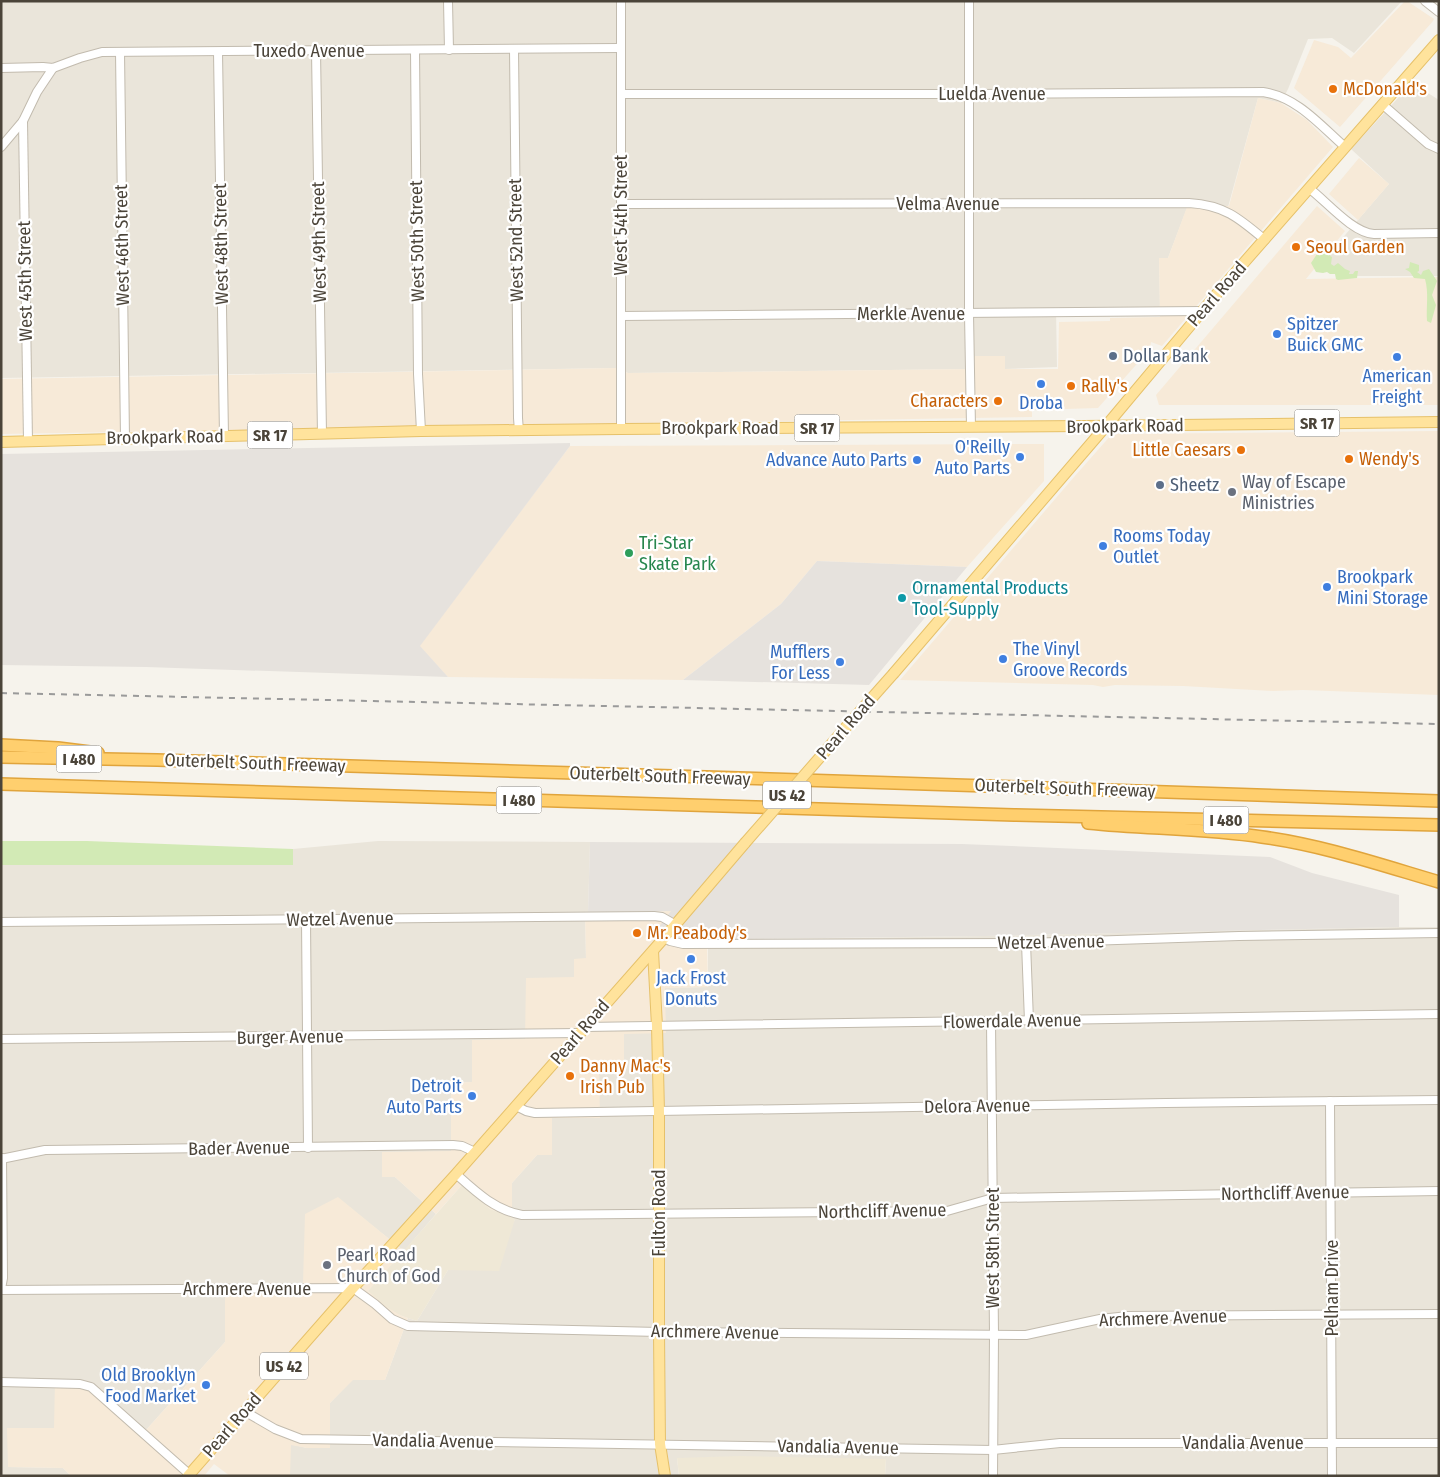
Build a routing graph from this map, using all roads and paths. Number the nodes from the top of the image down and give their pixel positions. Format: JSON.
{"nodes":[{"id":1,"x":448,"y":1,"type":"edge"},
{"id":2,"x":620,"y":1,"type":"edge"},
{"id":3,"x":969,"y":1,"type":"edge"},
{"id":4,"x":1425,"y":1,"type":"edge"},
{"id":5,"x":1439,"y":12,"type":"edge"},
{"id":6,"x":1439,"y":40,"type":"edge"},
{"id":7,"x":620,"y":48,"type":"junction"},
{"id":8,"x":514,"y":49,"type":"junction"},
{"id":9,"x":415,"y":50,"type":"junction"},
{"id":10,"x":448,"y":50,"type":"junction"},
{"id":11,"x":316,"y":51,"type":"junction"},
{"id":12,"x":120,"y":52,"type":"junction"},
{"id":13,"x":218,"y":52,"type":"junction"},
{"id":14,"x":1,"y":68,"type":"edge"},
{"id":15,"x":53,"y":68,"type":"junction"},
{"id":16,"x":621,"y":94,"type":"junction"},
{"id":17,"x":969,"y":94,"type":"junction"},
{"id":18,"x":1382,"y":104,"type":"junction"},
{"id":19,"x":23,"y":121,"type":"junction"},
{"id":20,"x":1,"y":147,"type":"edge"},
{"id":21,"x":1345,"y":147,"type":"junction"},
{"id":22,"x":1439,"y":149,"type":"edge"},
{"id":23,"x":1310,"y":189,"type":"junction"},
{"id":24,"x":621,"y":204,"type":"junction"},
{"id":25,"x":970,"y":204,"type":"junction"},
{"id":26,"x":1439,"y":233,"type":"edge"},
{"id":27,"x":1265,"y":240,"type":"junction"},
{"id":28,"x":1202,"y":312,"type":"junction"},
{"id":29,"x":969,"y":314,"type":"junction"},
{"id":30,"x":621,"y":316,"type":"junction"},
{"id":31,"x":1439,"y":422,"type":"edge"},
{"id":32,"x":1106,"y":426,"type":"junction"},
{"id":33,"x":971,"y":428,"type":"junction"},
{"id":34,"x":621,"y":429,"type":"junction"},
{"id":35,"x":519,"y":431,"type":"junction"},
{"id":36,"x":421,"y":432,"type":"junction"},
{"id":37,"x":322,"y":434,"type":"junction"},
{"id":38,"x":224,"y":436,"type":"junction"},
{"id":39,"x":126,"y":438,"type":"junction"},
{"id":40,"x":28,"y":441,"type":"junction"},
{"id":41,"x":1,"y":442,"type":"edge"},
{"id":42,"x":1,"y":745,"type":"edge"},
{"id":43,"x":1,"y":757,"type":"edge"},
{"id":44,"x":157,"y":760,"type":"junction"},
{"id":45,"x":1,"y":785,"type":"edge"},
{"id":46,"x":1439,"y":801,"type":"edge"},
{"id":47,"x":1014,"y":815,"type":"junction"},
{"id":48,"x":1439,"y":825,"type":"edge"},
{"id":49,"x":1439,"y":882,"type":"edge"},
{"id":50,"x":306,"y":919,"type":"junction"},
{"id":51,"x":1,"y":922,"type":"edge"},
{"id":52,"x":676,"y":925,"type":"junction"},
{"id":53,"x":1439,"y":933,"type":"edge"},
{"id":54,"x":664,"y":938,"type":"junction"},
{"id":55,"x":1026,"y":944,"type":"junction"},
{"id":56,"x":652,"y":951,"type":"junction"},
{"id":57,"x":1439,"y":1014,"type":"edge"},
{"id":58,"x":991,"y":1021,"type":"junction"},
{"id":59,"x":1029,"y":1021,"type":"junction"},
{"id":60,"x":657,"y":1026,"type":"junction"},
{"id":61,"x":582,"y":1030,"type":"junction"},
{"id":62,"x":307,"y":1037,"type":"junction"},
{"id":63,"x":1,"y":1039,"type":"edge"},
{"id":64,"x":1439,"y":1100,"type":"edge"},
{"id":65,"x":1330,"y":1101,"type":"junction"},
{"id":66,"x":993,"y":1105,"type":"junction"},
{"id":67,"x":516,"y":1106,"type":"junction"},
{"id":68,"x":659,"y":1112,"type":"junction"},
{"id":69,"x":308,"y":1148,"type":"junction"},
{"id":70,"x":475,"y":1152,"type":"junction"},
{"id":71,"x":2,"y":1158,"type":"edge"},
{"id":72,"x":456,"y":1174,"type":"junction"},
{"id":73,"x":1439,"y":1191,"type":"edge"},
{"id":74,"x":1331,"y":1192,"type":"junction"},
{"id":75,"x":993,"y":1198,"type":"junction"},
{"id":76,"x":659,"y":1214,"type":"junction"},
{"id":77,"x":352,"y":1288,"type":"junction"},
{"id":78,"x":1,"y":1290,"type":"edge"},
{"id":79,"x":1439,"y":1314,"type":"edge"},
{"id":80,"x":1332,"y":1315,"type":"junction"},
{"id":81,"x":659,"y":1332,"type":"junction"},
{"id":82,"x":994,"y":1335,"type":"junction"},
{"id":83,"x":1,"y":1382,"type":"edge"},
{"id":84,"x":244,"y":1411,"type":"junction"},
{"id":85,"x":1332,"y":1443,"type":"junction"},
{"id":86,"x":1439,"y":1443,"type":"edge"},
{"id":87,"x":660,"y":1444,"type":"junction"},
{"id":88,"x":993,"y":1450,"type":"junction"},
{"id":89,"x":188,"y":1475,"type":"edge"},
{"id":90,"x":664,"y":1476,"type":"edge"},
{"id":91,"x":993,"y":1476,"type":"edge"},
{"id":92,"x":1332,"y":1476,"type":"edge"}],
"edges":[{"from":1,"to":10,"type":"street"},
{"from":2,"to":7,"type":"street","name":"West 54th Street"},
{"from":3,"to":17,"type":"street"},
{"from":4,"to":5,"type":"street"},
{"from":6,"to":18,"type":"main road","name":"Pearl Road","number":"US 42"},
{"from":7,"to":8,"type":"street","name":"Tuxedo Avenue"},
{"from":7,"to":16,"type":"street","name":"West 54th Street"},
{"from":8,"to":10,"type":"street","name":"Tuxedo Avenue"},
{"from":8,"to":35,"type":"street","name":"West 52nd Street"},
{"from":9,"to":10,"type":"street","name":"Tuxedo Avenue"},
{"from":9,"to":11,"type":"street","name":"Tuxedo Avenue"},
{"from":9,"to":36,"type":"street","name":"West 50th Street"},
{"from":11,"to":13,"type":"street","name":"Tuxedo Avenue"},
{"from":11,"to":37,"type":"street","name":"West 49th Street"},
{"from":12,"to":13,"type":"street","name":"Tuxedo Avenue"},
{"from":12,"to":15,"type":"street","name":"Tuxedo Avenue"},
{"from":12,"to":39,"type":"street","name":"West 46th Street"},
{"from":13,"to":38,"type":"street","name":"West 48th Street"},
{"from":14,"to":15,"type":"street","name":"Tuxedo Avenue"},
{"from":15,"to":19,"type":"street"},
{"from":16,"to":17,"type":"street","name":"Luelda Avenue"},
{"from":16,"to":24,"type":"street","name":"West 54th Street"},
{"from":17,"to":21,"type":"street","name":"Luelda Avenue"},
{"from":17,"to":25,"type":"street"},
{"from":18,"to":21,"type":"main road","name":"Pearl Road","number":"US 42"},
{"from":18,"to":22,"type":"street"},
{"from":19,"to":20,"type":"street"},
{"from":19,"to":40,"type":"street","name":"West 45th Street"},
{"from":21,"to":23,"type":"main road","name":"Pearl Road","number":"US 42"},
{"from":23,"to":26,"type":"street"},
{"from":23,"to":27,"type":"main road","name":"Pearl Road","number":"US 42"},
{"from":24,"to":25,"type":"street","name":"Velma Avenue"},
{"from":24,"to":30,"type":"street","name":"West 54th Street"},
{"from":25,"to":27,"type":"street","name":"Velma Avenue"},
{"from":25,"to":29,"type":"street"},
{"from":27,"to":28,"type":"main road","name":"Pearl Road","number":"US 42"},
{"from":28,"to":29,"type":"street","name":"Merkle Avenue"},
{"from":28,"to":32,"type":"main road","name":"Pearl Road","number":"US 42"},
{"from":29,"to":30,"type":"street","name":"Merkle Avenue"},
{"from":29,"to":33,"type":"street"},
{"from":30,"to":34,"type":"street","name":"West 54th Street"},
{"from":31,"to":32,"type":"main road","name":"Brookpark Road","number":"SR 17"},
{"from":32,"to":33,"type":"main road","name":"Brookpark Road","number":"SR 17"},
{"from":32,"to":52,"type":"main road","name":"Pearl Road","number":"US 42","bridge":true},
{"from":33,"to":34,"type":"main road","name":"Brookpark Road","number":"SR 17"},
{"from":34,"to":35,"type":"main road","name":"Brookpark Road","number":"SR 17"},
{"from":35,"to":36,"type":"main road","name":"Brookpark Road","number":"SR 17"},
{"from":36,"to":37,"type":"main road","name":"Brookpark Road","number":"SR 17"},
{"from":37,"to":38,"type":"main road","name":"Brookpark Road","number":"SR 17"},
{"from":38,"to":39,"type":"main road","name":"Brookpark Road","number":"SR 17"},
{"from":39,"to":40,"type":"main road","name":"Brookpark Road","number":"SR 17"},
{"from":40,"to":41,"type":"main road","name":"Brookpark Road","number":"SR 17"},
{"from":42,"to":44,"type":"highway"},
{"from":43,"to":44,"type":"highway","name":"Outerbelt South Freeway","number":"I 480"},
{"from":44,"to":46,"type":"highway","name":"Outerbelt South Freeway","number":"I 480"},
{"from":45,"to":47,"type":"highway","name":"Outerbelt South Freeway","number":"I 480"},
{"from":47,"to":48,"type":"highway","name":"Outerbelt South Freeway","number":"I 480"},
{"from":47,"to":49,"type":"highway"},
{"from":50,"to":51,"type":"street","name":"Wetzel Avenue"},
{"from":50,"to":52,"type":"street","name":"Wetzel Avenue"},
{"from":50,"to":62,"type":"street"},
{"from":52,"to":54,"type":"main road","name":"Pearl Road","number":"US 42"},
{"from":53,"to":55,"type":"street","name":"Wetzel Avenue"},
{"from":54,"to":55,"type":"street","name":"Wetzel Avenue"},
{"from":54,"to":56,"type":"main road","name":"Pearl Road","number":"US 42"},
{"from":55,"to":59,"type":"street"},
{"from":56,"to":60,"type":"main road","name":"Fulton Road"},
{"from":56,"to":61,"type":"main road","name":"Pearl Road","number":"US 42"},
{"from":57,"to":59,"type":"street","name":"Flowerdale Avenue"},
{"from":58,"to":59,"type":"street","name":"Flowerdale Avenue"},
{"from":58,"to":60,"type":"street","name":"Flowerdale Avenue"},
{"from":58,"to":66,"type":"street","name":"West 58th Street"},
{"from":60,"to":61,"type":"street","name":"Flowerdale Avenue"},
{"from":60,"to":68,"type":"main road","name":"Fulton Road"},
{"from":61,"to":62,"type":"street","name":"Burger Avenue"},
{"from":61,"to":67,"type":"main road","name":"Pearl Road","number":"US 42"},
{"from":62,"to":63,"type":"street","name":"Burger Avenue"},
{"from":62,"to":69,"type":"street"},
{"from":64,"to":65,"type":"street","name":"Delora Avenue"},
{"from":65,"to":66,"type":"street","name":"Delora Avenue"},
{"from":65,"to":74,"type":"street","name":"Pelham Drive"},
{"from":66,"to":68,"type":"street","name":"Delora Avenue"},
{"from":66,"to":75,"type":"street","name":"West 58th Street"},
{"from":67,"to":68,"type":"street","name":"Delora Avenue"},
{"from":67,"to":70,"type":"main road","name":"Pearl Road","number":"US 42"},
{"from":68,"to":76,"type":"main road","name":"Fulton Road"},
{"from":69,"to":70,"type":"street","name":"Bader Avenue"},
{"from":69,"to":71,"type":"street","name":"Bader Avenue"},
{"from":70,"to":72,"type":"main road","name":"Pearl Road","number":"US 42"},
{"from":71,"to":78,"type":"street"},
{"from":72,"to":76,"type":"street","name":"Northcliff Avenue"},
{"from":72,"to":77,"type":"main road","name":"Pearl Road","number":"US 42"},
{"from":73,"to":74,"type":"street","name":"Northcliff Avenue"},
{"from":74,"to":75,"type":"street","name":"Northcliff Avenue"},
{"from":74,"to":80,"type":"street","name":"Pelham Drive"},
{"from":75,"to":76,"type":"street","name":"Northcliff Avenue"},
{"from":75,"to":82,"type":"street","name":"West 58th Street"},
{"from":76,"to":81,"type":"main road","name":"Fulton Road"},
{"from":77,"to":78,"type":"street","name":"Archmere Avenue"},
{"from":77,"to":81,"type":"street","name":"Archmere Avenue"},
{"from":77,"to":84,"type":"main road","name":"Pearl Road","number":"US 42"},
{"from":79,"to":80,"type":"street","name":"Archmere Avenue"},
{"from":80,"to":82,"type":"street","name":"Archmere Avenue"},
{"from":80,"to":85,"type":"street","name":"Pelham Drive"},
{"from":81,"to":82,"type":"street","name":"Archmere Avenue"},
{"from":81,"to":87,"type":"main road","name":"Fulton Road"},
{"from":82,"to":88,"type":"street","name":"West 58th Street"},
{"from":83,"to":89,"type":"street"},
{"from":84,"to":87,"type":"street","name":"Vandalia Avenue"},
{"from":84,"to":89,"type":"main road","name":"Pearl Road","number":"US 42"},
{"from":85,"to":86,"type":"street","name":"Vandalia Avenue"},
{"from":85,"to":88,"type":"street","name":"Vandalia Avenue"},
{"from":85,"to":92,"type":"street","name":"Pelham Drive"},
{"from":87,"to":88,"type":"street","name":"Vandalia Avenue"},
{"from":87,"to":90,"type":"main road","name":"Fulton Road"},
{"from":88,"to":91,"type":"street","name":"West 58th Street"}]}
